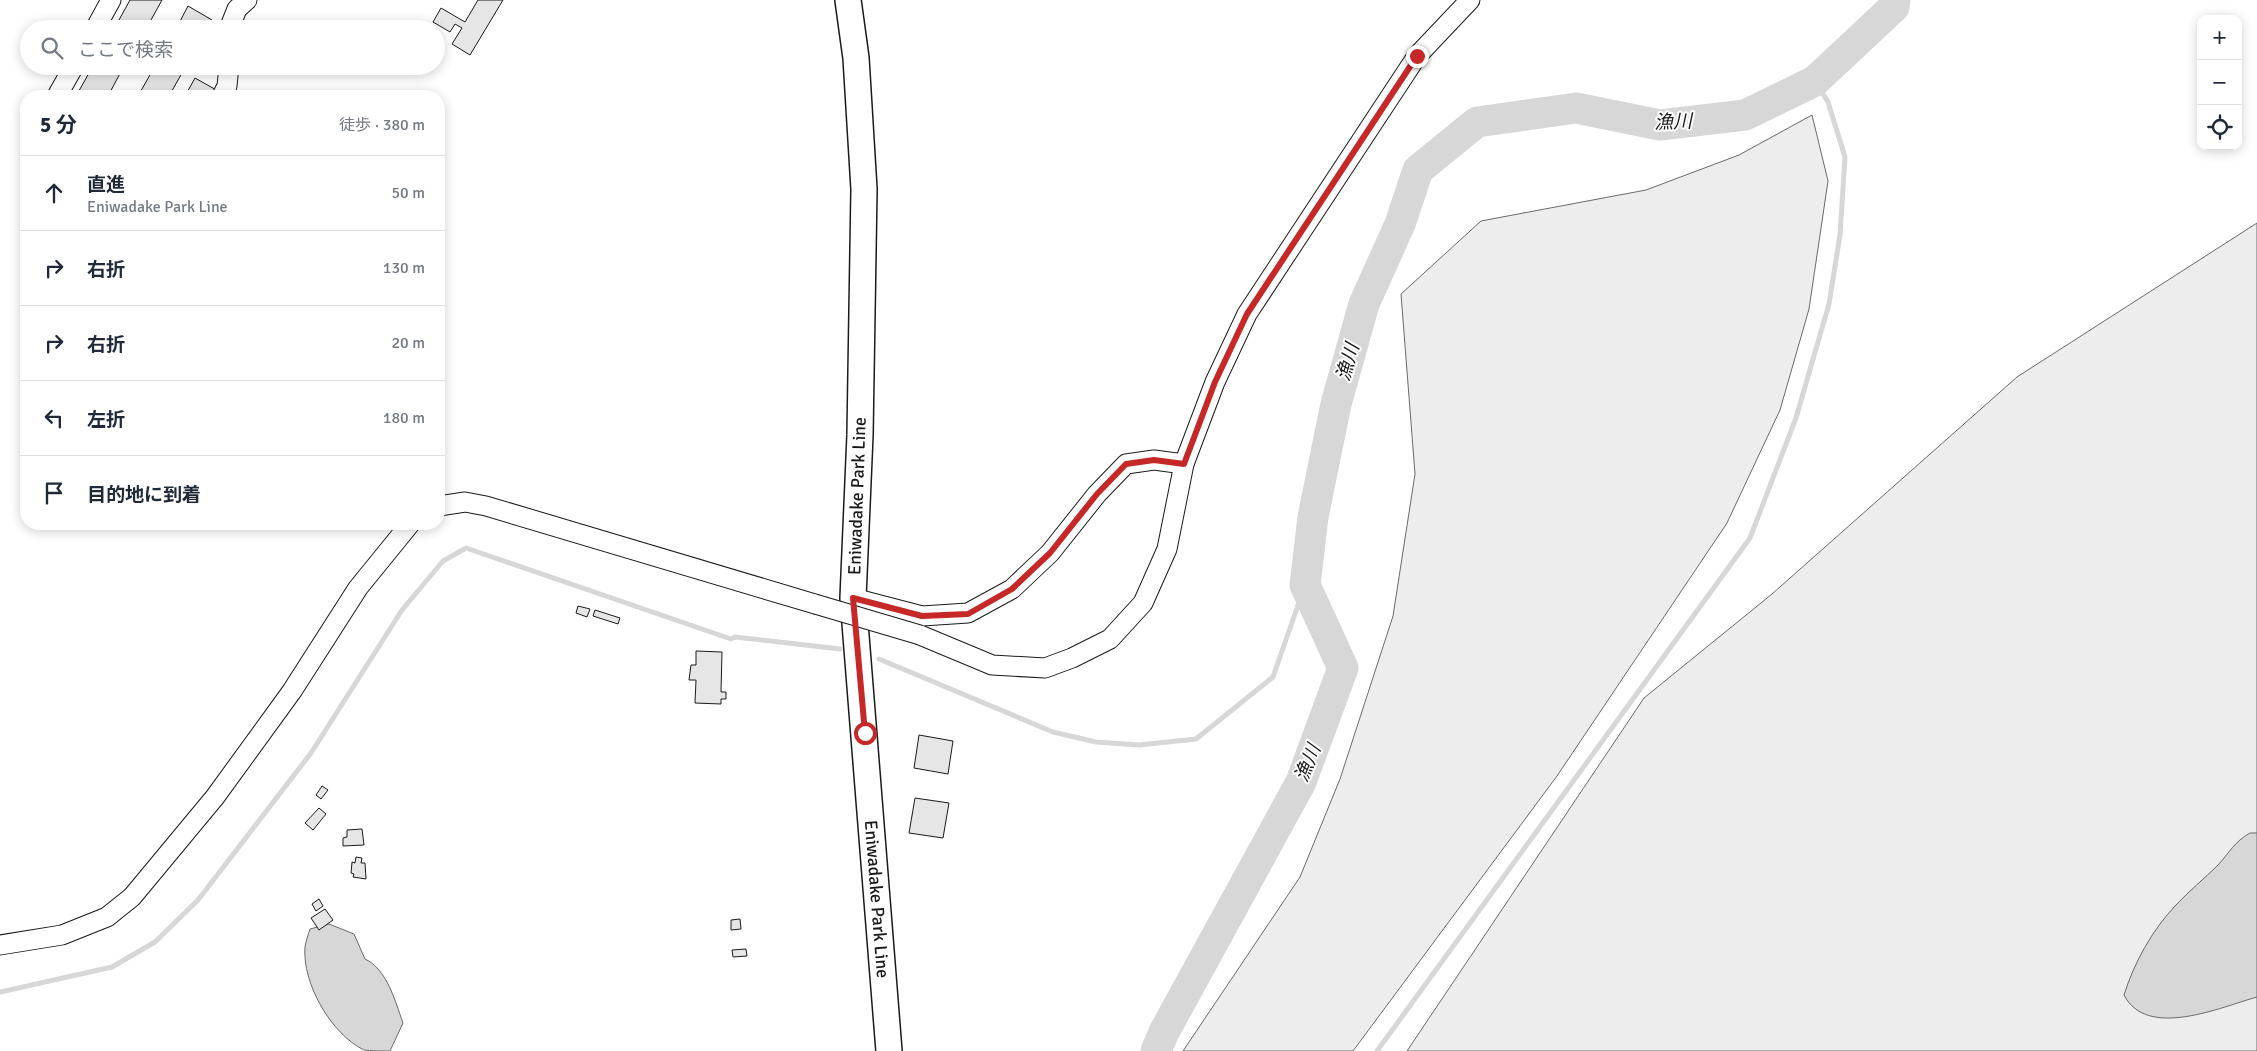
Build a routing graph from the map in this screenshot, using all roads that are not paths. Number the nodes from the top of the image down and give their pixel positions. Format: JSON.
{"nodes":[{"id":1,"x":111,"y":0,"type":"edge"},
{"id":2,"x":848,"y":0,"type":"edge"},
{"id":3,"x":1470,"y":0,"type":"edge"},
{"id":4,"x":244,"y":1,"type":"edge"},
{"id":5,"x":100,"y":20,"type":"edge"},
{"id":6,"x":233,"y":20,"type":"edge"},
{"id":7,"x":69,"y":75,"type":"edge"},
{"id":8,"x":228,"y":75,"type":"edge"},
{"id":9,"x":60,"y":90,"type":"edge"},
{"id":10,"x":225,"y":90,"type":"edge"},
{"id":11,"x":1184,"y":464,"type":"junction"},
{"id":12,"x":445,"y":505,"type":"edge"},
{"id":13,"x":405,"y":530,"type":"edge"},
{"id":14,"x":853,"y":598,"type":"junction"},
{"id":15,"x":0,"y":944,"type":"edge"},
{"id":16,"x":889,"y":1051,"type":"edge"}],
"edges":[{"from":1,"to":5,"type":"street"},
{"from":2,"to":14,"type":"main road","name":"Eniwadake Park Line"},
{"from":3,"to":11,"type":"street"},
{"from":4,"to":6,"type":"street"},
{"from":7,"to":9,"type":"street"},
{"from":8,"to":10,"type":"street"},
{"from":11,"to":12,"type":"street","bridge":true},
{"from":11,"to":14,"type":"street"},
{"from":13,"to":15,"type":"street"},
{"from":14,"to":16,"type":"main road","name":"Eniwadake Park Line"}]}
